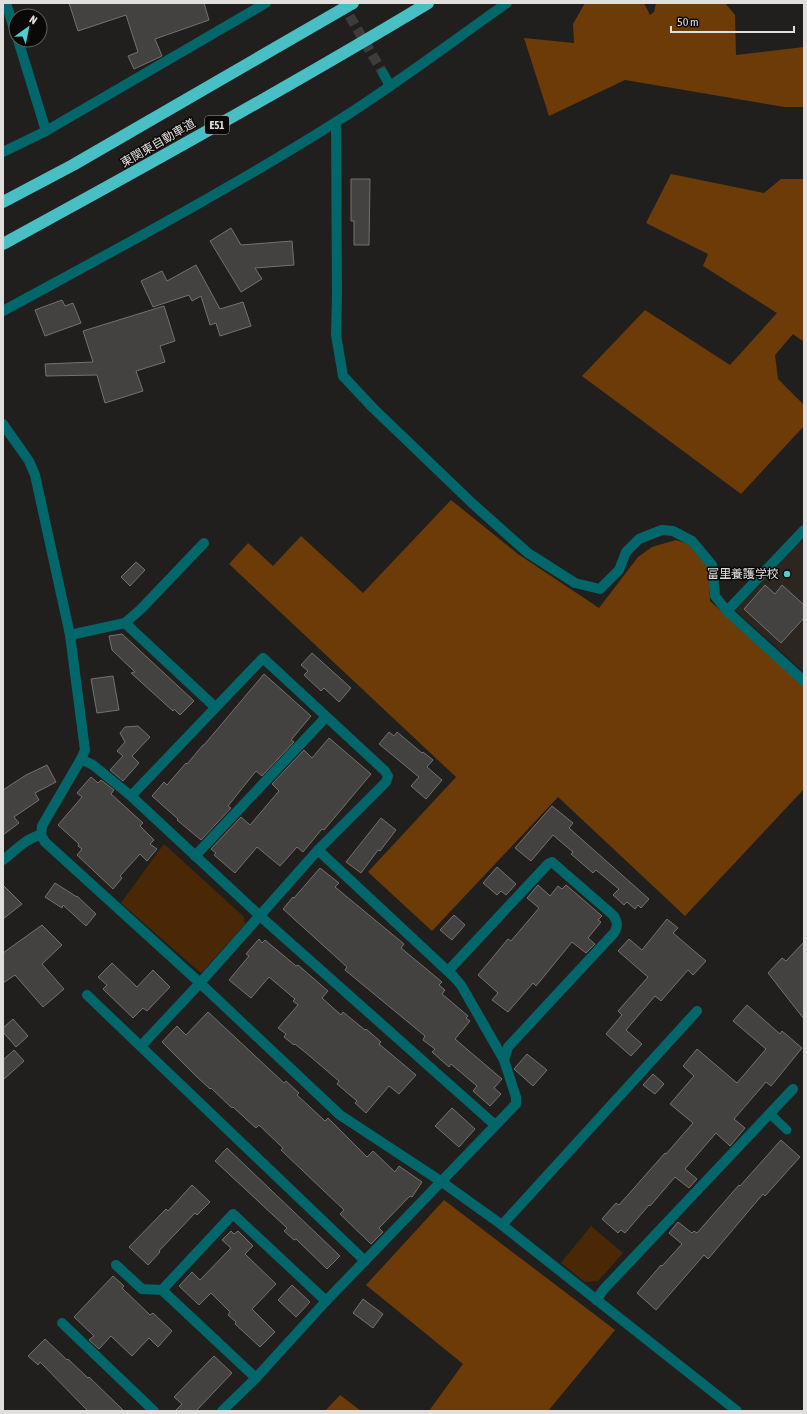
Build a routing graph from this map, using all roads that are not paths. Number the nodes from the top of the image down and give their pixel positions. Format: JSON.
{"nodes":[{"id":1,"x":266,"y":3,"type":"edge"},
{"id":2,"x":353,"y":3,"type":"edge"},
{"id":3,"x":428,"y":3,"type":"edge"},
{"id":4,"x":507,"y":3,"type":"edge"},
{"id":5,"x":20,"y":48,"type":"edge"},
{"id":6,"x":383,"y":73,"type":"tunnel mouth"},
{"id":7,"x":390,"y":86,"type":"junction"},
{"id":8,"x":336,"y":122,"type":"junction"},
{"id":9,"x":46,"y":131,"type":"junction"},
{"id":10,"x":3,"y":152,"type":"edge"},
{"id":11,"x":3,"y":202,"type":"edge"},
{"id":12,"x":3,"y":244,"type":"edge"},
{"id":13,"x":3,"y":311,"type":"edge"},
{"id":14,"x":3,"y":424,"type":"edge"},
{"id":15,"x":804,"y":530,"type":"edge"},
{"id":16,"x":204,"y":543,"type":"dead end"},
{"id":17,"x":727,"y":611,"type":"junction"},
{"id":18,"x":125,"y":623,"type":"junction"},
{"id":19,"x":70,"y":634,"type":"junction"},
{"id":20,"x":804,"y":681,"type":"edge"},
{"id":21,"x":215,"y":707,"type":"junction"},
{"id":22,"x":326,"y":717,"type":"junction"},
{"id":23,"x":81,"y":760,"type":"junction"},
{"id":24,"x":131,"y":796,"type":"junction"},
{"id":25,"x":41,"y":835,"type":"junction"},
{"id":26,"x":318,"y":850,"type":"junction"},
{"id":27,"x":195,"y":856,"type":"junction"},
{"id":28,"x":3,"y":860,"type":"edge"},
{"id":29,"x":260,"y":916,"type":"junction"},
{"id":30,"x":448,"y":971,"type":"junction"},
{"id":31,"x":200,"y":983,"type":"junction"},
{"id":32,"x":87,"y":995,"type":"dead end"},
{"id":33,"x":697,"y":1011,"type":"dead end"},
{"id":34,"x":141,"y":1046,"type":"junction"},
{"id":35,"x":504,"y":1060,"type":"junction"},
{"id":36,"x":793,"y":1089,"type":"dead end"},
{"id":37,"x":770,"y":1114,"type":"junction"},
{"id":38,"x":495,"y":1125,"type":"junction"},
{"id":39,"x":788,"y":1130,"type":"dead end"},
{"id":40,"x":442,"y":1182,"type":"junction"},
{"id":41,"x":502,"y":1225,"type":"junction"},
{"id":42,"x":366,"y":1261,"type":"junction"},
{"id":43,"x":116,"y":1265,"type":"dead end"},
{"id":44,"x":162,"y":1290,"type":"junction"},
{"id":45,"x":596,"y":1300,"type":"junction"},
{"id":46,"x":326,"y":1301,"type":"junction"},
{"id":47,"x":62,"y":1323,"type":"dead end"},
{"id":48,"x":256,"y":1378,"type":"junction"},
{"id":49,"x":154,"y":1411,"type":"edge"},
{"id":50,"x":222,"y":1411,"type":"edge"},
{"id":51,"x":738,"y":1411,"type":"edge"}],
"edges":[{"from":1,"to":9,"type":"street"},
{"from":2,"to":11,"type":"highway","name":"東関東自動車道"},
{"from":3,"to":12,"type":"highway","name":"東関東自動車道","number":"E51"},
{"from":4,"to":7,"type":"street"},
{"from":5,"to":9,"type":"street"},
{"from":6,"to":7,"type":"street"},
{"from":7,"to":8,"type":"street"},
{"from":8,"to":13,"type":"street"},
{"from":8,"to":17,"type":"street"},
{"from":9,"to":10,"type":"street"},
{"from":14,"to":19,"type":"street"},
{"from":15,"to":17,"type":"street"},
{"from":16,"to":18,"type":"street"},
{"from":17,"to":20,"type":"street"},
{"from":18,"to":19,"type":"street"},
{"from":18,"to":21,"type":"street"},
{"from":19,"to":23,"type":"street"},
{"from":21,"to":22,"type":"street"},
{"from":21,"to":24,"type":"street"},
{"from":22,"to":26,"type":"street"},
{"from":22,"to":27,"type":"street"},
{"from":23,"to":24,"type":"street"},
{"from":23,"to":25,"type":"street"},
{"from":24,"to":27,"type":"street"},
{"from":25,"to":28,"type":"street"},
{"from":25,"to":31,"type":"street"},
{"from":26,"to":29,"type":"street"},
{"from":26,"to":30,"type":"street"},
{"from":27,"to":29,"type":"street"},
{"from":29,"to":31,"type":"street"},
{"from":29,"to":38,"type":"street"},
{"from":30,"to":35,"type":"street"},
{"from":30,"to":35,"type":"street"},
{"from":31,"to":34,"type":"street"},
{"from":31,"to":40,"type":"street"},
{"from":32,"to":34,"type":"street"},
{"from":33,"to":41,"type":"street"},
{"from":34,"to":42,"type":"street"},
{"from":35,"to":38,"type":"street"},
{"from":36,"to":37,"type":"street"},
{"from":37,"to":39,"type":"lane"},
{"from":37,"to":45,"type":"street"},
{"from":38,"to":40,"type":"street"},
{"from":40,"to":41,"type":"street"},
{"from":40,"to":42,"type":"street"},
{"from":41,"to":45,"type":"street"},
{"from":42,"to":46,"type":"street"},
{"from":43,"to":44,"type":"street"},
{"from":44,"to":46,"type":"street"},
{"from":44,"to":48,"type":"street"},
{"from":45,"to":51,"type":"street"},
{"from":46,"to":48,"type":"street"},
{"from":47,"to":49,"type":"street"},
{"from":48,"to":50,"type":"street"}]}
